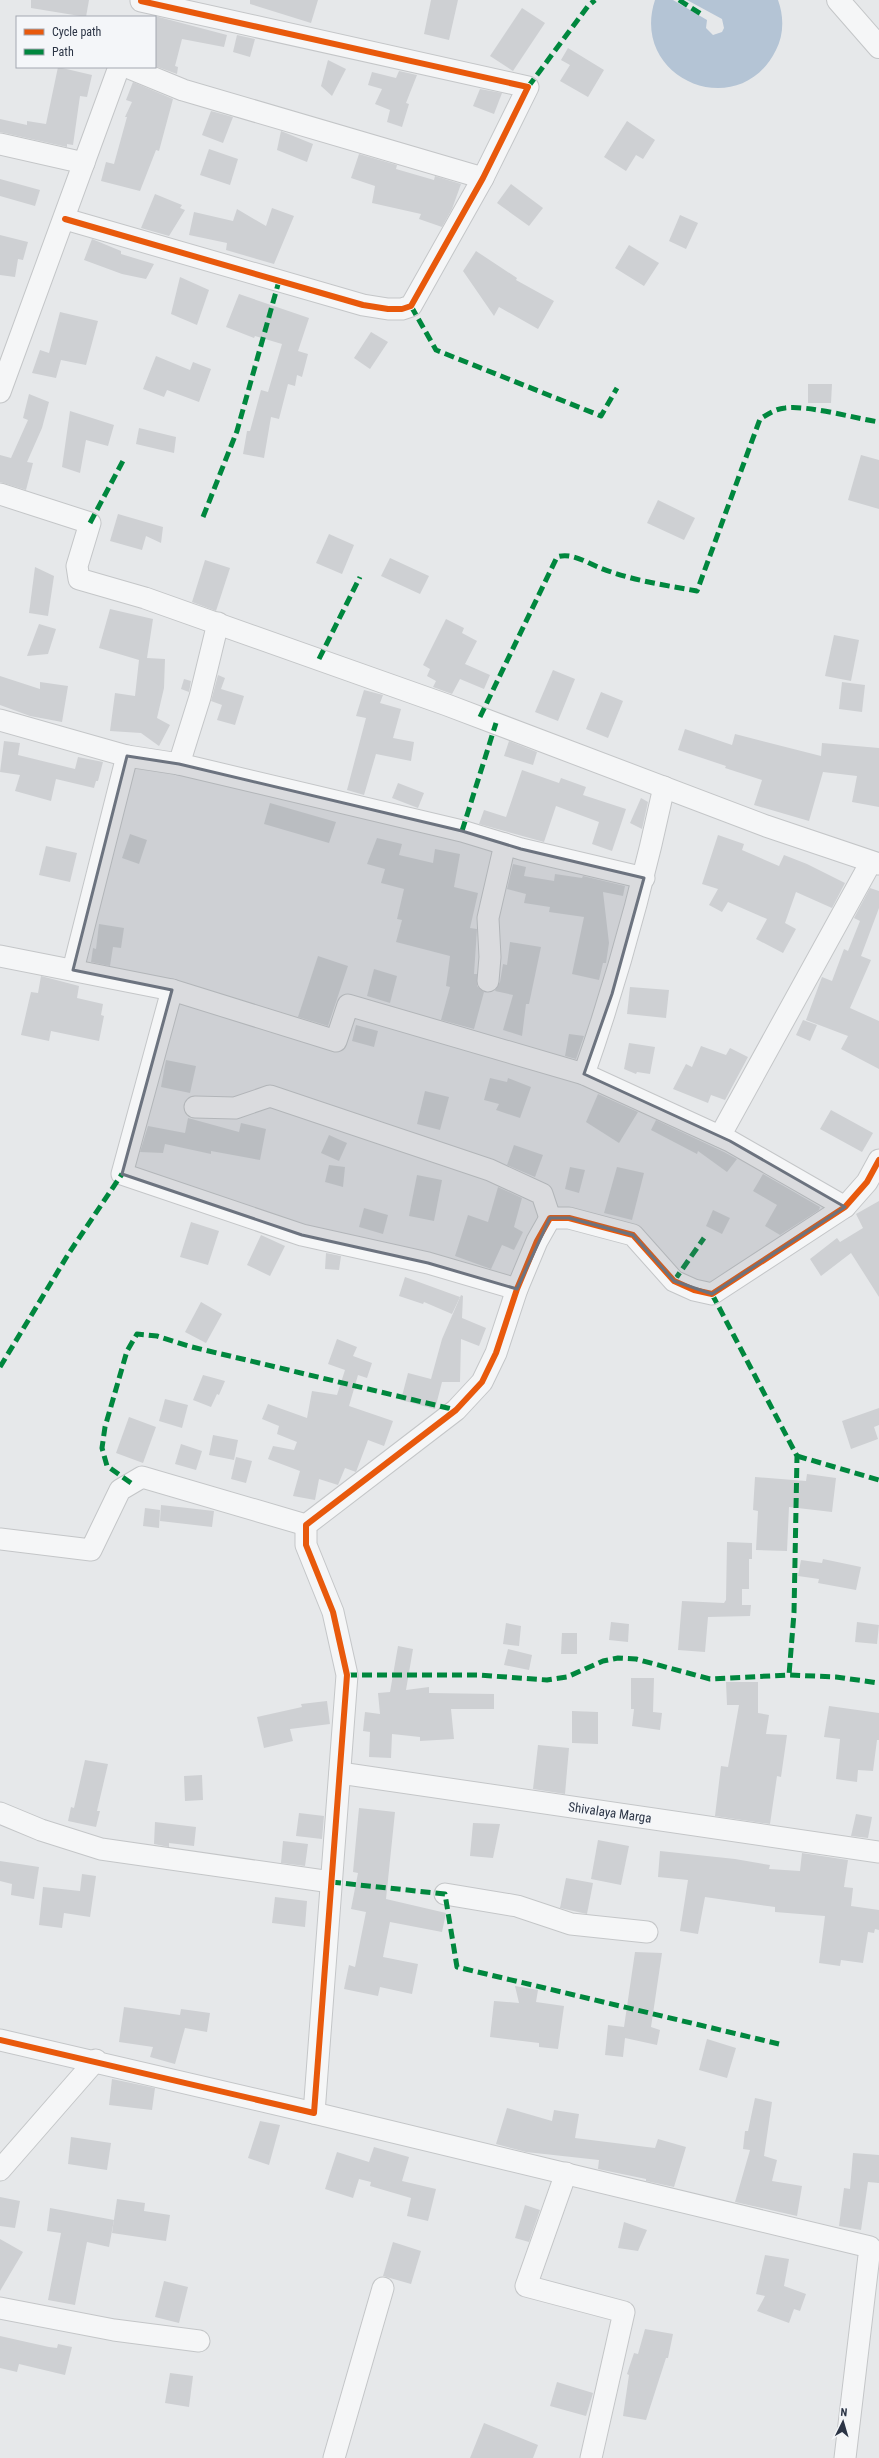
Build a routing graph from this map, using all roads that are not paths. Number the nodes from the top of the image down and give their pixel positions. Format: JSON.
{"nodes":[{"id":1,"x":838,"y":0,"type":"edge"},
{"id":2,"x":140,"y":6,"type":"edge"},
{"id":3,"x":879,"y":47,"type":"edge"},
{"id":4,"x":119,"y":68,"type":"edge"},
{"id":5,"x":129,"y":68,"type":"edge"},
{"id":6,"x":0,"y":144,"type":"edge"},
{"id":7,"x":84,"y":163,"type":"junction"},
{"id":8,"x":483,"y":178,"type":"junction"},
{"id":9,"x":65,"y":218,"type":"junction"},
{"id":10,"x":0,"y":390,"type":"edge"},
{"id":11,"x":0,"y":494,"type":"edge"},
{"id":12,"x":218,"y":623,"type":"junction"},
{"id":13,"x":0,"y":720,"type":"edge"},
{"id":14,"x":127,"y":756,"type":"junction"},
{"id":15,"x":179,"y":764,"type":"junction"},
{"id":16,"x":664,"y":787,"type":"junction"},
{"id":17,"x":505,"y":844,"type":"junction"},
{"id":18,"x":875,"y":863,"type":"edge"},
{"id":19,"x":644,"y":878,"type":"junction"},
{"id":20,"x":0,"y":956,"type":"edge"},
{"id":21,"x":73,"y":970,"type":"junction"},
{"id":22,"x":488,"y":981,"type":"dead end"},
{"id":23,"x":172,"y":990,"type":"junction"},
{"id":24,"x":584,"y":1074,"type":"junction"},
{"id":25,"x":195,"y":1108,"type":"dead end"},
{"id":26,"x":720,"y":1136,"type":"junction"},
{"id":27,"x":879,"y":1160,"type":"edge"},
{"id":28,"x":845,"y":1207,"type":"junction"},
{"id":29,"x":550,"y":1218,"type":"junction"},
{"id":30,"x":517,"y":1289,"type":"junction"},
{"id":31,"x":306,"y":1525,"type":"junction"},
{"id":32,"x":0,"y":1539,"type":"edge"},
{"id":33,"x":340,"y":1773,"type":"junction"},
{"id":34,"x":0,"y":1812,"type":"edge"},
{"id":35,"x":879,"y":1852,"type":"edge"},
{"id":36,"x":331,"y":1882,"type":"junction"},
{"id":37,"x":445,"y":1894,"type":"dead end"},
{"id":38,"x":647,"y":1932,"type":"dead end"},
{"id":39,"x":0,"y":2040,"type":"edge"},
{"id":40,"x":96,"y":2060,"type":"junction"},
{"id":41,"x":314,"y":2113,"type":"junction"},
{"id":42,"x":0,"y":2170,"type":"edge"},
{"id":43,"x":566,"y":2173,"type":"junction"},
{"id":44,"x":874,"y":2246,"type":"edge"},
{"id":45,"x":383,"y":2288,"type":"dead end"},
{"id":46,"x":0,"y":2308,"type":"edge"},
{"id":47,"x":199,"y":2341,"type":"dead end"},
{"id":48,"x":334,"y":2458,"type":"edge"},
{"id":49,"x":591,"y":2458,"type":"edge"},
{"id":50,"x":845,"y":2458,"type":"edge"}],
"edges":[{"from":1,"to":3,"type":"street"},
{"from":2,"to":8,"type":"street"},
{"from":4,"to":7,"type":"street"},
{"from":5,"to":8,"type":"street"},
{"from":6,"to":7,"type":"street"},
{"from":7,"to":9,"type":"street"},
{"from":8,"to":9,"type":"street"},
{"from":9,"to":10,"type":"street"},
{"from":11,"to":12,"type":"street"},
{"from":12,"to":15,"type":"street"},
{"from":12,"to":16,"type":"street"},
{"from":13,"to":14,"type":"street"},
{"from":14,"to":15,"type":"street"},
{"from":14,"to":21,"type":"street"},
{"from":15,"to":17,"type":"street"},
{"from":16,"to":18,"type":"street"},
{"from":16,"to":19,"type":"street"},
{"from":17,"to":19,"type":"street"},
{"from":17,"to":22,"type":"street"},
{"from":18,"to":26,"type":"street"},
{"from":19,"to":24,"type":"street"},
{"from":20,"to":21,"type":"street"},
{"from":21,"to":23,"type":"street"},
{"from":23,"to":24,"type":"street"},
{"from":23,"to":30,"type":"street"},
{"from":24,"to":26,"type":"street"},
{"from":25,"to":29,"type":"street"},
{"from":26,"to":28,"type":"street"},
{"from":27,"to":28,"type":"street"},
{"from":28,"to":29,"type":"street"},
{"from":29,"to":30,"type":"street"},
{"from":30,"to":31,"type":"street"},
{"from":31,"to":32,"type":"street"},
{"from":31,"to":33,"type":"street"},
{"from":33,"to":35,"type":"street","name":"Shivalaya Marga"},
{"from":33,"to":36,"type":"street"},
{"from":34,"to":36,"type":"street"},
{"from":36,"to":41,"type":"street"},
{"from":37,"to":38,"type":"street"},
{"from":39,"to":40,"type":"street"},
{"from":40,"to":41,"type":"street"},
{"from":40,"to":42,"type":"street"},
{"from":41,"to":43,"type":"street"},
{"from":43,"to":44,"type":"street"},
{"from":43,"to":49,"type":"street"},
{"from":44,"to":50,"type":"street"},
{"from":45,"to":48,"type":"street"},
{"from":46,"to":47,"type":"street"}]}
